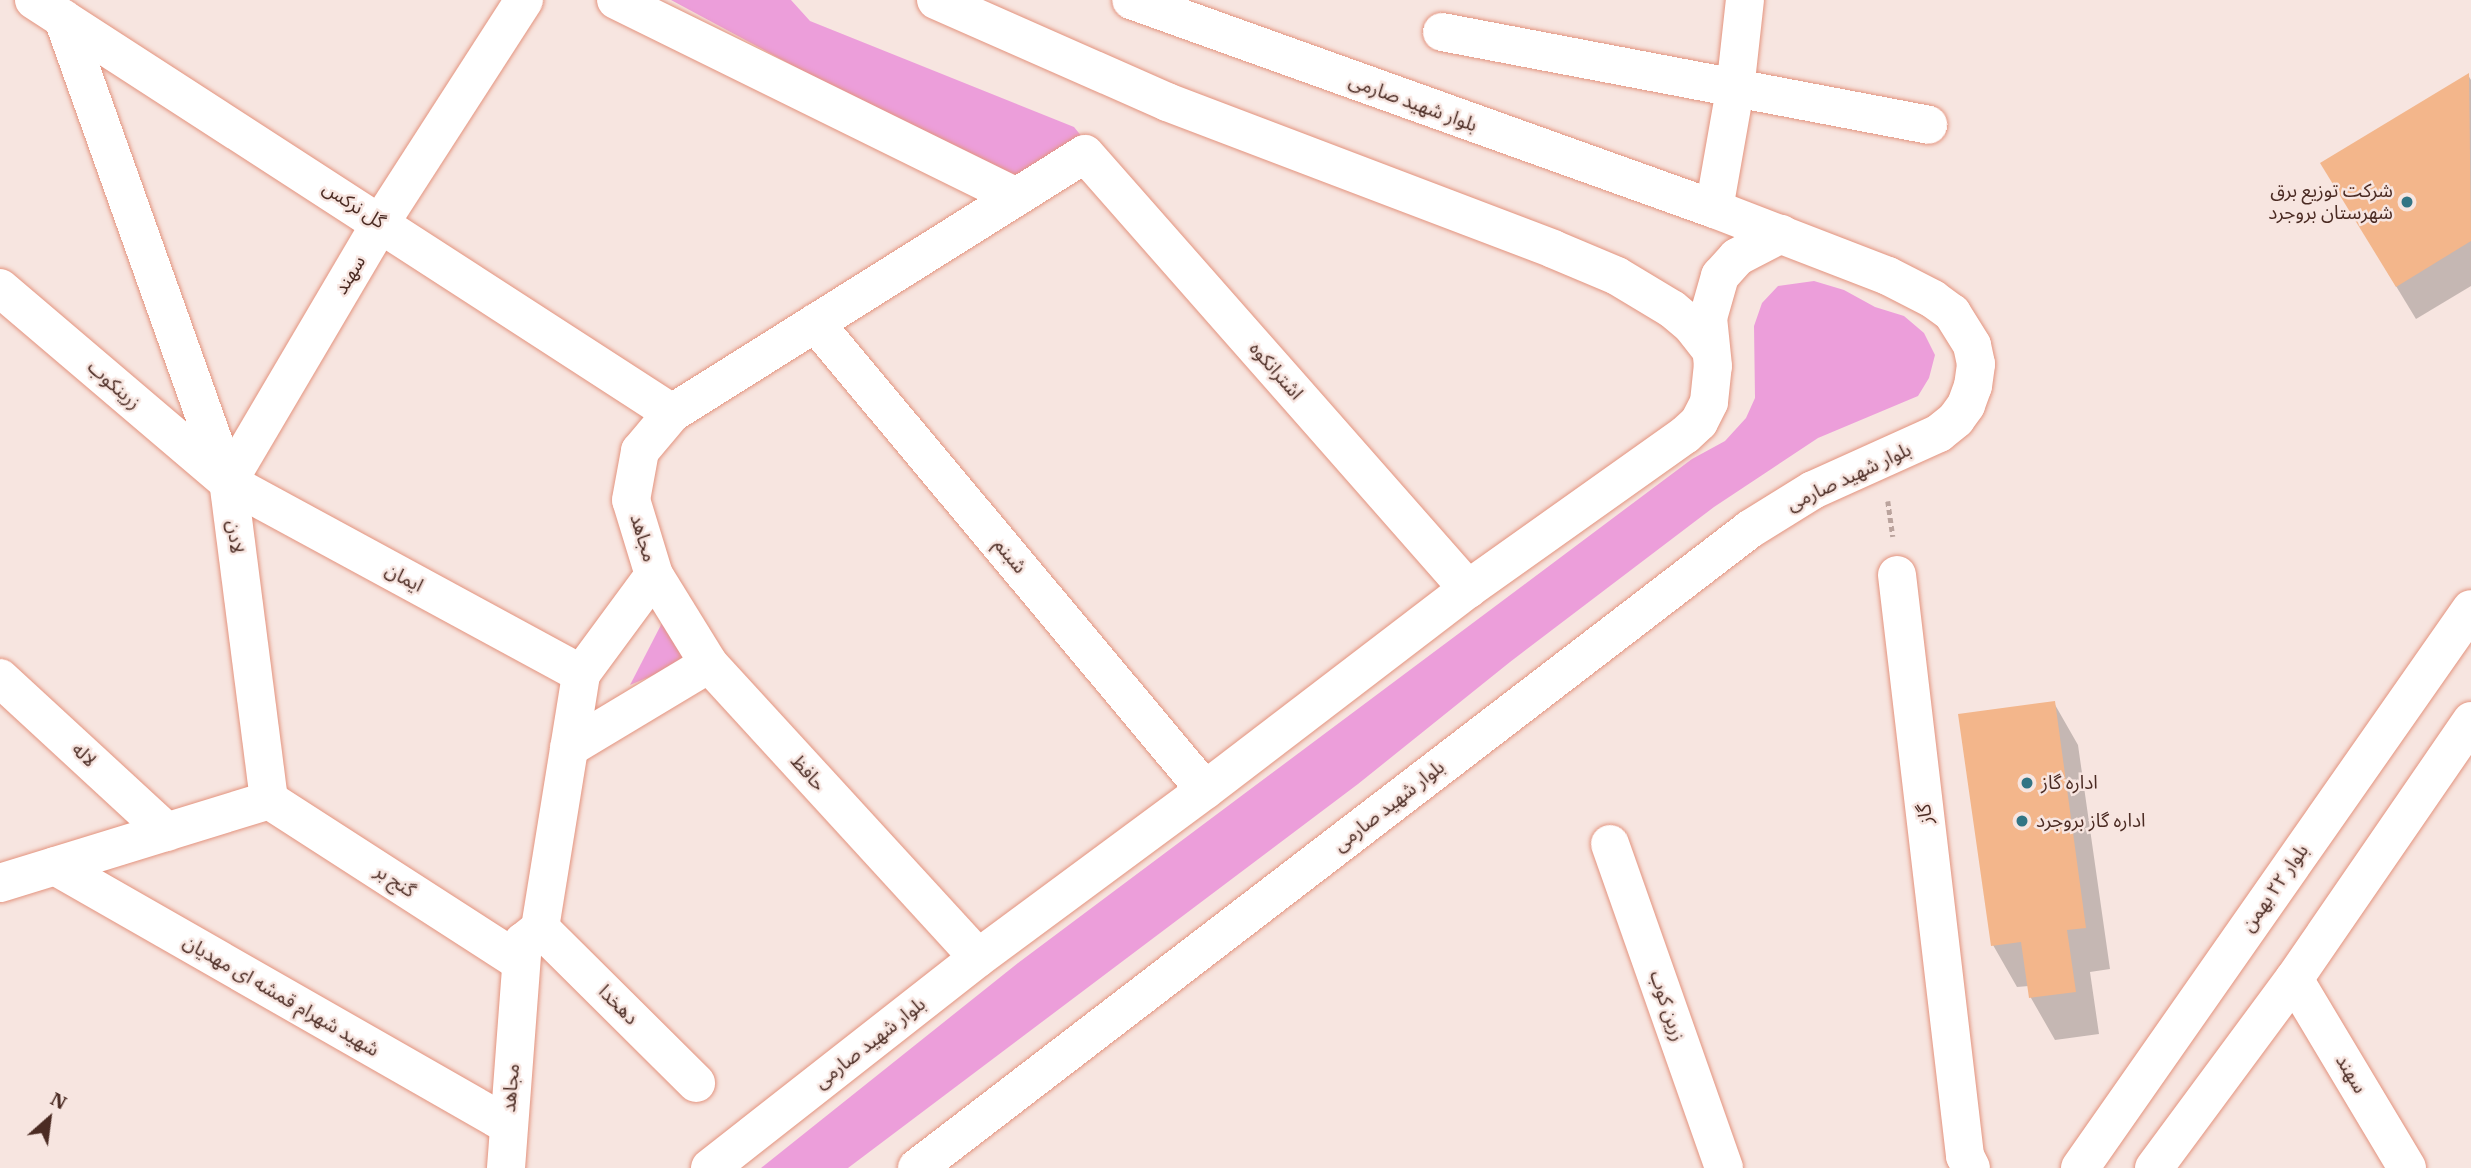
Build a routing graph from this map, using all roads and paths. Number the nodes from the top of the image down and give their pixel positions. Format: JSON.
{"nodes":[{"id":1,"x":524,"y":0,"type":"edge"},
{"id":2,"x":616,"y":0,"type":"edge"},
{"id":3,"x":936,"y":0,"type":"edge"},
{"id":4,"x":1131,"y":0,"type":"edge"},
{"id":5,"x":1745,"y":0,"type":"edge"},
{"id":6,"x":48,"y":9,"type":"edge"},
{"id":7,"x":1442,"y":32,"type":"dead end"},
{"id":8,"x":1735,"y":90,"type":"junction"},
{"id":9,"x":1928,"y":125,"type":"dead end"},
{"id":10,"x":1085,"y":154,"type":"joint"},
{"id":11,"x":1016,"y":197,"type":"junction"},
{"id":12,"x":1714,"y":209,"type":"junction"},
{"id":13,"x":381,"y":222,"type":"junction"},
{"id":14,"x":1781,"y":234,"type":"junction"},
{"id":15,"x":0,"y":288,"type":"edge"},
{"id":16,"x":815,"y":323,"type":"junction"},
{"id":17,"x":1710,"y":349,"type":"junction"},
{"id":18,"x":672,"y":413,"type":"junction"},
{"id":19,"x":1883,"y":458,"type":"junction"},
{"id":20,"x":228,"y":482,"type":"junction"},
{"id":21,"x":654,"y":575,"type":"junction"},
{"id":22,"x":1897,"y":575,"type":"joint"},
{"id":23,"x":1468,"y":589,"type":"junction"},
{"id":24,"x":2471,"y":609,"type":"edge"},
{"id":25,"x":709,"y":664,"type":"junction"},
{"id":26,"x":581,"y":674,"type":"junction"},
{"id":27,"x":0,"y":678,"type":"edge"},
{"id":28,"x":2471,"y":721,"type":"edge"},
{"id":29,"x":569,"y":748,"type":"junction"},
{"id":30,"x":1205,"y":790,"type":"junction"},
{"id":31,"x":269,"y":800,"type":"junction"},
{"id":32,"x":167,"y":832,"type":"junction"},
{"id":33,"x":1610,"y":844,"type":"dead end"},
{"id":34,"x":55,"y":866,"type":"junction"},
{"id":35,"x":0,"y":883,"type":"edge"},
{"id":36,"x":540,"y":928,"type":"junction"},
{"id":37,"x":978,"y":958,"type":"junction"},
{"id":38,"x":520,"y":962,"type":"junction"},
{"id":39,"x":2294,"y":979,"type":"junction"},
{"id":40,"x":696,"y":1083,"type":"dead end"},
{"id":41,"x":508,"y":1125,"type":"junction"},
{"id":42,"x":506,"y":1168,"type":"edge"},
{"id":43,"x":710,"y":1168,"type":"edge"},
{"id":44,"x":917,"y":1168,"type":"edge"},
{"id":45,"x":1724,"y":1168,"type":"edge"},
{"id":46,"x":1971,"y":1168,"type":"edge"},
{"id":47,"x":2080,"y":1168,"type":"edge"},
{"id":48,"x":2154,"y":1168,"type":"edge"},
{"id":49,"x":2407,"y":1168,"type":"edge"}],
"edges":[{"from":1,"to":13,"type":"street","name":"سهند"},
{"from":2,"to":11,"type":"street"},
{"from":3,"to":17,"type":"street"},
{"from":4,"to":12,"type":"street","name":"بلوار شهید صارمی"},
{"from":5,"to":8,"type":"street"},
{"from":6,"to":13,"type":"street","name":"گل نرکس"},
{"from":6,"to":20,"type":"street","name":"لادن"},
{"from":7,"to":8,"type":"street"},
{"from":8,"to":9,"type":"street"},
{"from":8,"to":12,"type":"street"},
{"from":10,"to":11,"type":"street","name":"مجاهد"},
{"from":10,"to":23,"type":"street","name":"اشترانکوه"},
{"from":11,"to":16,"type":"street","name":"مجاهد"},
{"from":12,"to":14,"type":"street","name":"بلوار شهید صارمی"},
{"from":13,"to":18,"type":"street","name":"گل نرکس"},
{"from":13,"to":20,"type":"street","name":"سهند"},
{"from":14,"to":17,"type":"street","name":"بلوار شهید صارمی"},
{"from":14,"to":19,"type":"street","name":"بلوار شهید صارمی"},
{"from":15,"to":20,"type":"street","name":"زرینکوب"},
{"from":16,"to":18,"type":"street","name":"مجاهد"},
{"from":16,"to":30,"type":"street","name":"شبنم"},
{"from":17,"to":23,"type":"street","name":"بلوار شهید صارمی"},
{"from":18,"to":21,"type":"street","name":"مجاهد"},
{"from":19,"to":22,"type":"path"},
{"from":19,"to":44,"type":"street","name":"بلوار شهید صارمی"},
{"from":20,"to":26,"type":"street","name":"ایمان"},
{"from":20,"to":31,"type":"street","name":"لادن"},
{"from":21,"to":25,"type":"street","name":"حافظ"},
{"from":21,"to":26,"type":"street","name":"مجاهد"},
{"from":22,"to":46,"type":"street","name":"گاز"},
{"from":23,"to":30,"type":"street","name":"بلوار شهید صارمی"},
{"from":24,"to":47,"type":"street","name":"بلوار ۲۲ بهمن"},
{"from":25,"to":29,"type":"street"},
{"from":25,"to":37,"type":"street","name":"حافظ"},
{"from":26,"to":29,"type":"street","name":"مجاهد"},
{"from":27,"to":32,"type":"street","name":"لاله"},
{"from":28,"to":39,"type":"street"},
{"from":29,"to":36,"type":"street","name":"مجاهد"},
{"from":30,"to":37,"type":"street","name":"بلوار شهید صارمی"},
{"from":31,"to":32,"type":"street"},
{"from":31,"to":38,"type":"street","name":"گنج بر"},
{"from":32,"to":34,"type":"street"},
{"from":33,"to":45,"type":"street","name":"زرین کوب"},
{"from":34,"to":35,"type":"street"},
{"from":34,"to":41,"type":"street","name":"شهید شهرام قمشه ای مهدیان"},
{"from":36,"to":38,"type":"street","name":"مجاهد"},
{"from":36,"to":40,"type":"street","name":"دهخدا"},
{"from":37,"to":43,"type":"street","name":"بلوار شهید صارمی"},
{"from":38,"to":41,"type":"street","name":"مجاهد"},
{"from":39,"to":48,"type":"street"},
{"from":39,"to":49,"type":"street","name":"سهند"},
{"from":41,"to":42,"type":"street","name":"مجاهد"}]}
